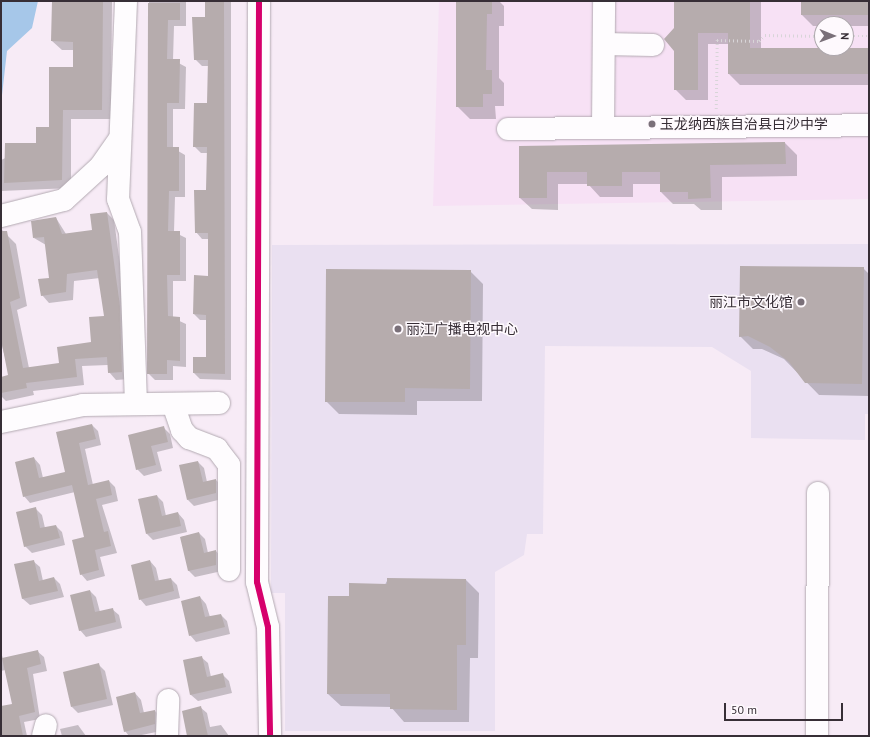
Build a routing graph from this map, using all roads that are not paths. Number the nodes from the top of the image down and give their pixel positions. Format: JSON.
{"nodes":[{"id":1,"x":126,"y":1,"type":"edge"},
{"id":2,"x":259,"y":1,"type":"edge"},
{"id":3,"x":604,"y":1,"type":"edge"},
{"id":4,"x":604,"y":44,"type":"junction"},
{"id":5,"x":653,"y":45,"type":"dead end"},
{"id":6,"x":869,"y":125,"type":"edge"},
{"id":7,"x":603,"y":128,"type":"junction"},
{"id":8,"x":508,"y":129,"type":"dead end"},
{"id":9,"x":120,"y":138,"type":"junction"},
{"id":10,"x":70,"y":195,"type":"junction"},
{"id":11,"x":118,"y":199,"type":"junction"},
{"id":12,"x":1,"y":216,"type":"edge"},
{"id":13,"x":219,"y":403,"type":"dead end"},
{"id":14,"x":136,"y":404,"type":"junction"},
{"id":15,"x":173,"y":404,"type":"junction"},
{"id":16,"x":1,"y":422,"type":"edge"},
{"id":17,"x":818,"y":493,"type":"dead end"},
{"id":18,"x":229,"y":570,"type":"dead end"},
{"id":19,"x":168,"y":700,"type":"dead end"},
{"id":20,"x":167,"y":736,"type":"edge"},
{"id":21,"x":270,"y":736,"type":"edge"},
{"id":22,"x":818,"y":736,"type":"edge"}],
"edges":[{"from":1,"to":9,"type":"street"},
{"from":2,"to":21,"type":"street"},
{"from":3,"to":4,"type":"street"},
{"from":4,"to":5,"type":"street"},
{"from":4,"to":7,"type":"street"},
{"from":6,"to":7,"type":"street"},
{"from":7,"to":8,"type":"street"},
{"from":9,"to":10,"type":"street"},
{"from":9,"to":11,"type":"street"},
{"from":10,"to":11,"type":"street"},
{"from":10,"to":12,"type":"street"},
{"from":11,"to":14,"type":"street"},
{"from":13,"to":15,"type":"street"},
{"from":14,"to":15,"type":"street"},
{"from":14,"to":16,"type":"street"},
{"from":15,"to":18,"type":"street"},
{"from":17,"to":22,"type":"street"},
{"from":19,"to":20,"type":"street"}]}
